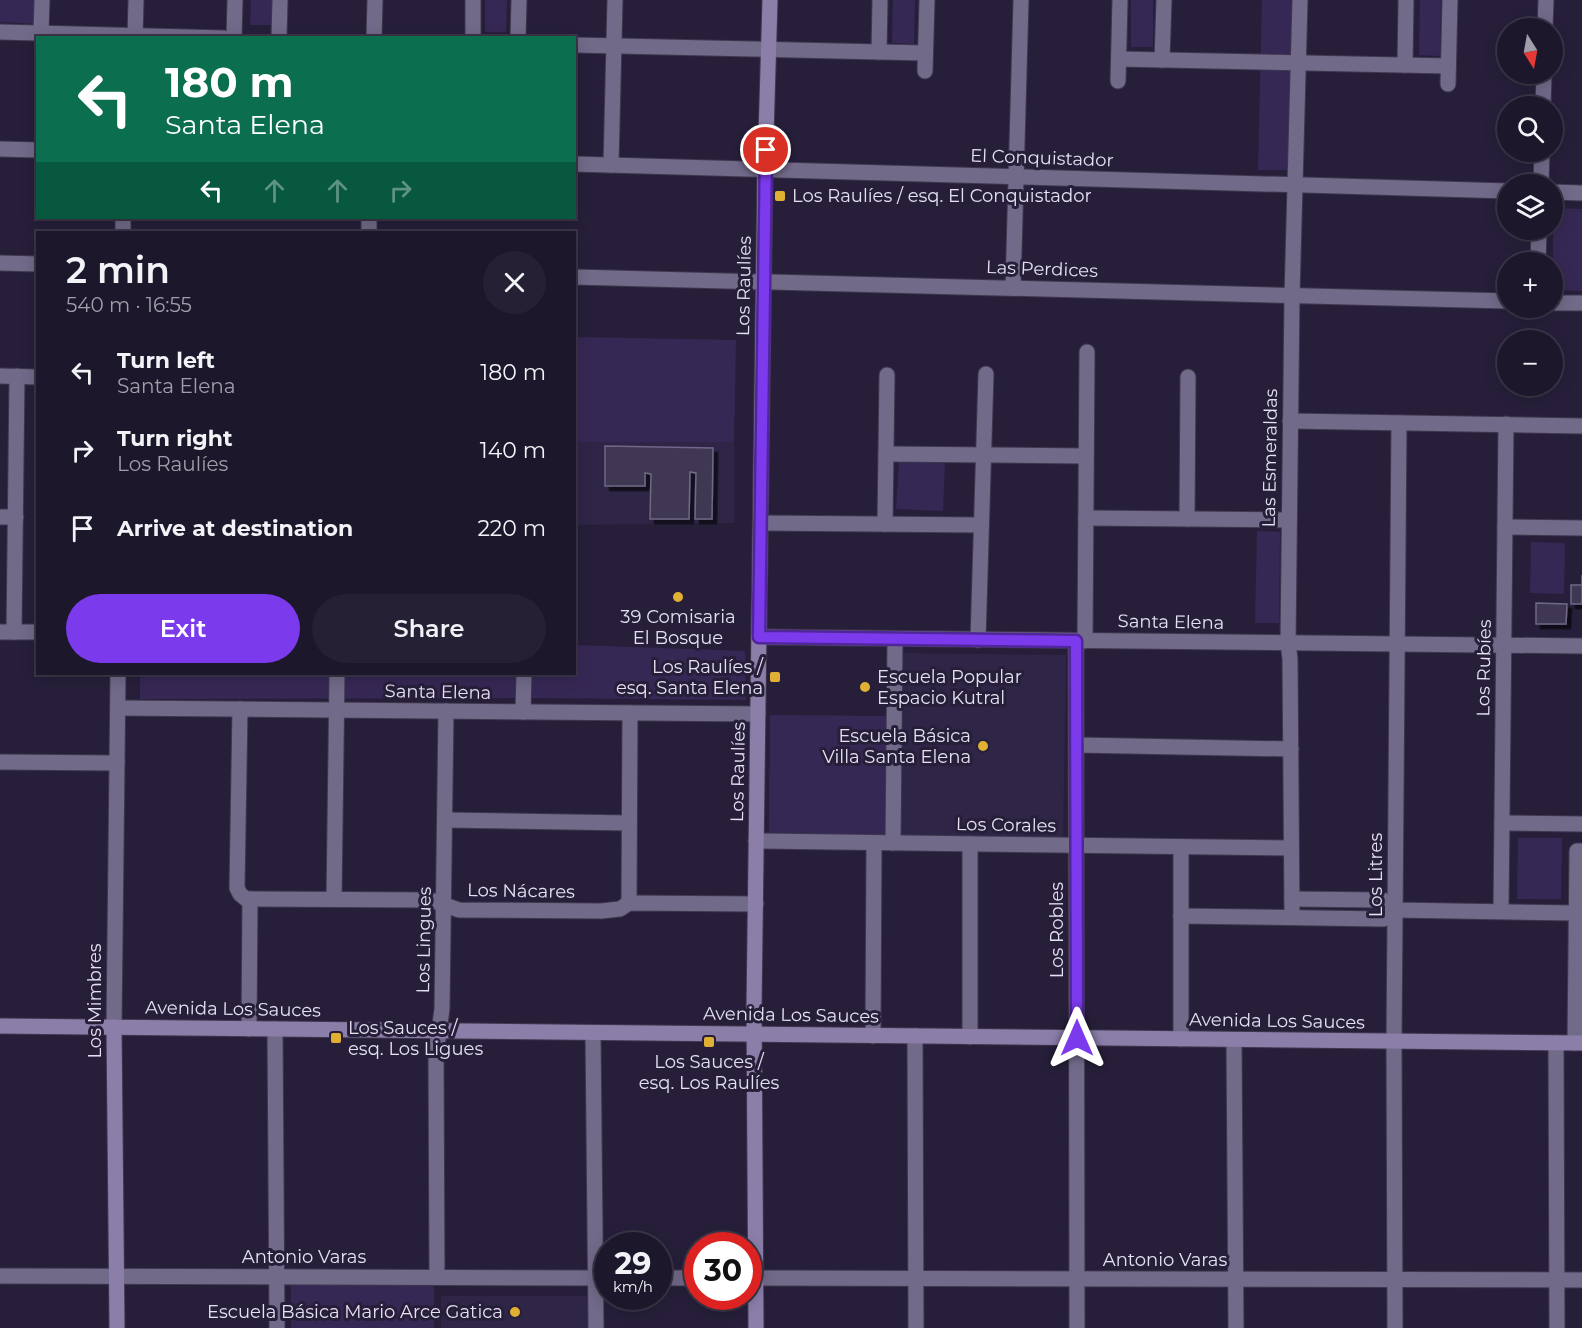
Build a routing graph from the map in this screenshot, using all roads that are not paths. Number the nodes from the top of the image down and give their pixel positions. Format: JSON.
{"nodes":[{"id":1,"x":42,"y":0,"type":"edge"},
{"id":2,"x":136,"y":0,"type":"edge"},
{"id":3,"x":235,"y":0,"type":"edge"},
{"id":4,"x":280,"y":0,"type":"edge"},
{"id":5,"x":375,"y":0,"type":"edge"},
{"id":6,"x":473,"y":0,"type":"edge"},
{"id":7,"x":519,"y":0,"type":"edge"},
{"id":8,"x":615,"y":0,"type":"edge"},
{"id":9,"x":770,"y":0,"type":"edge"},
{"id":10,"x":880,"y":0,"type":"edge"},
{"id":11,"x":927,"y":0,"type":"edge"},
{"id":12,"x":1021,"y":0,"type":"edge"},
{"id":13,"x":1120,"y":0,"type":"edge"},
{"id":14,"x":1164,"y":0,"type":"edge"},
{"id":15,"x":1300,"y":0,"type":"edge"},
{"id":16,"x":1406,"y":0,"type":"edge"},
{"id":17,"x":1450,"y":0,"type":"edge"},
{"id":18,"x":1546,"y":0,"type":"edge"},
{"id":19,"x":1545,"y":18,"type":"edge"},
{"id":20,"x":0,"y":32,"type":"edge"},
{"id":21,"x":41,"y":33,"type":"junction"},
{"id":22,"x":135,"y":36,"type":"edge"},
{"id":23,"x":234,"y":36,"type":"edge"},
{"id":24,"x":279,"y":36,"type":"edge"},
{"id":25,"x":374,"y":36,"type":"edge"},
{"id":26,"x":473,"y":36,"type":"edge"},
{"id":27,"x":518,"y":36,"type":"edge"},
{"id":28,"x":576,"y":45,"type":"edge"},
{"id":29,"x":614,"y":46,"type":"junction"},
{"id":30,"x":769,"y":50,"type":"junction"},
{"id":31,"x":879,"y":52,"type":"junction"},
{"id":32,"x":925,"y":53,"type":"junction"},
{"id":33,"x":1119,"y":59,"type":"junction"},
{"id":34,"x":1162,"y":60,"type":"junction"},
{"id":35,"x":1298,"y":63,"type":"junction"},
{"id":36,"x":1404,"y":65,"type":"junction"},
{"id":37,"x":1448,"y":66,"type":"junction"},
{"id":38,"x":925,"y":71,"type":"dead end"},
{"id":39,"x":1118,"y":81,"type":"dead end"},
{"id":40,"x":1448,"y":84,"type":"dead end"},
{"id":41,"x":0,"y":149,"type":"edge"},
{"id":42,"x":36,"y":150,"type":"edge"},
{"id":43,"x":576,"y":164,"type":"edge"},
{"id":44,"x":611,"y":165,"type":"junction"},
{"id":45,"x":765,"y":170,"type":"junction"},
{"id":46,"x":1016,"y":177,"type":"junction"},
{"id":47,"x":1295,"y":185,"type":"junction"},
{"id":48,"x":1497,"y":191,"type":"edge"},
{"id":49,"x":1563,"y":192,"type":"edge"},
{"id":50,"x":1582,"y":193,"type":"edge"},
{"id":51,"x":0,"y":263,"type":"edge"},
{"id":52,"x":36,"y":264,"type":"edge"},
{"id":53,"x":576,"y":277,"type":"edge"},
{"id":54,"x":764,"y":282,"type":"junction"},
{"id":55,"x":1013,"y":288,"type":"junction"},
{"id":56,"x":1292,"y":296,"type":"junction"},
{"id":57,"x":1497,"y":302,"type":"edge"},
{"id":58,"x":1563,"y":303,"type":"edge"},
{"id":59,"x":1582,"y":303,"type":"edge"},
{"id":60,"x":1087,"y":352,"type":"dead end"},
{"id":61,"x":986,"y":374,"type":"dead end"},
{"id":62,"x":887,"y":375,"type":"dead end"},
{"id":63,"x":0,"y":376,"type":"edge"},
{"id":64,"x":17,"y":376,"type":"junction"},
{"id":65,"x":36,"y":377,"type":"edge"},
{"id":66,"x":1188,"y":377,"type":"dead end"},
{"id":67,"x":1290,"y":421,"type":"junction"},
{"id":68,"x":1399,"y":423,"type":"junction"},
{"id":69,"x":1506,"y":424,"type":"junction"},
{"id":70,"x":1582,"y":426,"type":"edge"},
{"id":71,"x":886,"y":454,"type":"junction"},
{"id":72,"x":984,"y":455,"type":"junction"},
{"id":73,"x":1086,"y":456,"type":"junction"},
{"id":74,"x":8,"y":517,"type":"edge"},
{"id":75,"x":1086,"y":518,"type":"junction"},
{"id":76,"x":1187,"y":519,"type":"junction"},
{"id":77,"x":1289,"y":520,"type":"junction"},
{"id":78,"x":761,"y":523,"type":"junction"},
{"id":79,"x":885,"y":524,"type":"junction"},
{"id":80,"x":981,"y":525,"type":"junction"},
{"id":81,"x":1505,"y":526,"type":"junction"},
{"id":82,"x":1582,"y":528,"type":"edge"},
{"id":83,"x":7,"y":632,"type":"edge"},
{"id":84,"x":36,"y":632,"type":"edge"},
{"id":85,"x":759,"y":637,"type":"junction"},
{"id":86,"x":895,"y":639,"type":"junction"},
{"id":87,"x":978,"y":640,"type":"junction"},
{"id":88,"x":1080,"y":641,"type":"junction"},
{"id":89,"x":1288,"y":643,"type":"junction"},
{"id":90,"x":1398,"y":644,"type":"junction"},
{"id":91,"x":1504,"y":645,"type":"junction"},
{"id":92,"x":1582,"y":646,"type":"edge"},
{"id":93,"x":118,"y":675,"type":"edge"},
{"id":94,"x":337,"y":675,"type":"edge"},
{"id":95,"x":524,"y":675,"type":"edge"},
{"id":96,"x":118,"y":708,"type":"junction"},
{"id":97,"x":240,"y":709,"type":"junction"},
{"id":98,"x":337,"y":710,"type":"junction"},
{"id":99,"x":446,"y":711,"type":"junction"},
{"id":100,"x":523,"y":712,"type":"junction"},
{"id":101,"x":630,"y":713,"type":"junction"},
{"id":102,"x":758,"y":714,"type":"junction"},
{"id":103,"x":1077,"y":745,"type":"junction"},
{"id":104,"x":1291,"y":748,"type":"junction"},
{"id":105,"x":0,"y":762,"type":"edge"},
{"id":106,"x":117,"y":764,"type":"junction"},
{"id":107,"x":445,"y":820,"type":"junction"},
{"id":108,"x":629,"y":823,"type":"junction"},
{"id":109,"x":1502,"y":823,"type":"junction"},
{"id":110,"x":1582,"y":824,"type":"edge"},
{"id":111,"x":756,"y":841,"type":"junction"},
{"id":112,"x":874,"y":843,"type":"junction"},
{"id":113,"x":893,"y":843,"type":"junction"},
{"id":114,"x":970,"y":844,"type":"junction"},
{"id":115,"x":1077,"y":846,"type":"junction"},
{"id":116,"x":1181,"y":847,"type":"junction"},
{"id":117,"x":1292,"y":848,"type":"junction"},
{"id":118,"x":1580,"y":851,"type":"edge"},
{"id":119,"x":250,"y":899,"type":"junction"},
{"id":120,"x":334,"y":899,"type":"junction"},
{"id":121,"x":1292,"y":899,"type":"junction"},
{"id":122,"x":629,"y":903,"type":"junction"},
{"id":123,"x":756,"y":904,"type":"junction"},
{"id":124,"x":444,"y":905,"type":"junction"},
{"id":125,"x":1396,"y":910,"type":"junction"},
{"id":126,"x":1501,"y":911,"type":"junction"},
{"id":127,"x":1576,"y":913,"type":"junction"},
{"id":128,"x":1181,"y":916,"type":"junction"},
{"id":129,"x":1292,"y":917,"type":"junction"},
{"id":130,"x":0,"y":1026,"type":"edge"},
{"id":131,"x":114,"y":1028,"type":"junction"},
{"id":132,"x":249,"y":1029,"type":"junction"},
{"id":133,"x":275,"y":1029,"type":"junction"},
{"id":134,"x":439,"y":1031,"type":"junction"},
{"id":135,"x":593,"y":1033,"type":"junction"},
{"id":136,"x":754,"y":1034,"type":"junction"},
{"id":137,"x":873,"y":1036,"type":"junction"},
{"id":138,"x":915,"y":1036,"type":"junction"},
{"id":139,"x":970,"y":1037,"type":"junction"},
{"id":140,"x":1077,"y":1038,"type":"junction"},
{"id":141,"x":1181,"y":1039,"type":"junction"},
{"id":142,"x":1234,"y":1040,"type":"junction"},
{"id":143,"x":1395,"y":1041,"type":"junction"},
{"id":144,"x":1556,"y":1043,"type":"junction"},
{"id":145,"x":1578,"y":1043,"type":"edge"},
{"id":146,"x":600,"y":1232,"type":"edge"},
{"id":147,"x":752,"y":1232,"type":"edge"},
{"id":148,"x":0,"y":1276,"type":"edge"},
{"id":149,"x":117,"y":1276,"type":"junction"},
{"id":150,"x":276,"y":1277,"type":"junction"},
{"id":151,"x":437,"y":1277,"type":"junction"},
{"id":152,"x":594,"y":1278,"type":"edge"},
{"id":153,"x":762,"y":1278,"type":"edge"},
{"id":154,"x":916,"y":1278,"type":"junction"},
{"id":155,"x":1077,"y":1279,"type":"junction"},
{"id":156,"x":1235,"y":1279,"type":"junction"},
{"id":157,"x":1395,"y":1280,"type":"junction"},
{"id":158,"x":1557,"y":1280,"type":"junction"},
{"id":159,"x":1582,"y":1281,"type":"edge"},
{"id":160,"x":598,"y":1310,"type":"edge"},
{"id":161,"x":755,"y":1310,"type":"edge"},
{"id":162,"x":117,"y":1328,"type":"edge"},
{"id":163,"x":277,"y":1328,"type":"edge"},
{"id":164,"x":596,"y":1328,"type":"edge"},
{"id":165,"x":756,"y":1328,"type":"edge"},
{"id":166,"x":916,"y":1328,"type":"edge"},
{"id":167,"x":1077,"y":1328,"type":"edge"},
{"id":168,"x":1236,"y":1328,"type":"edge"},
{"id":169,"x":1395,"y":1328,"type":"edge"},
{"id":170,"x":1557,"y":1328,"type":"edge"}],
"edges":[{"from":1,"to":21,"type":"street"},
{"from":2,"to":22,"type":"street"},
{"from":3,"to":23,"type":"street"},
{"from":4,"to":24,"type":"street"},
{"from":5,"to":25,"type":"street"},
{"from":6,"to":26,"type":"street"},
{"from":7,"to":27,"type":"street"},
{"from":8,"to":29,"type":"street"},
{"from":9,"to":30,"type":"street","name":"Los Raulíes"},
{"from":10,"to":31,"type":"street"},
{"from":11,"to":32,"type":"street"},
{"from":12,"to":46,"type":"street"},
{"from":13,"to":33,"type":"street"},
{"from":14,"to":34,"type":"street"},
{"from":15,"to":35,"type":"street","name":"Las Esmeraldas"},
{"from":16,"to":36,"type":"street"},
{"from":17,"to":37,"type":"street"},
{"from":18,"to":19,"type":"street"},
{"from":20,"to":21,"type":"street"},
{"from":21,"to":22,"type":"street"},
{"from":28,"to":29,"type":"street"},
{"from":29,"to":30,"type":"street"},
{"from":29,"to":44,"type":"street"},
{"from":30,"to":31,"type":"street"},
{"from":30,"to":45,"type":"street","name":"Los Raulíes"},
{"from":31,"to":32,"type":"street"},
{"from":32,"to":38,"type":"street"},
{"from":33,"to":34,"type":"street"},
{"from":33,"to":39,"type":"street"},
{"from":34,"to":35,"type":"street"},
{"from":35,"to":36,"type":"street"},
{"from":35,"to":47,"type":"street","name":"Las Esmeraldas"},
{"from":36,"to":37,"type":"street"},
{"from":37,"to":40,"type":"street"},
{"from":41,"to":42,"type":"street"},
{"from":43,"to":44,"type":"street","name":"El Conquistador"},
{"from":44,"to":45,"type":"street","name":"El Conquistador"},
{"from":45,"to":46,"type":"street","name":"El Conquistador"},
{"from":45,"to":54,"type":"street","name":"Los Raulíes"},
{"from":46,"to":47,"type":"street","name":"El Conquistador"},
{"from":46,"to":55,"type":"street"},
{"from":47,"to":48,"type":"street","name":"El Conquistador"},
{"from":47,"to":56,"type":"street","name":"Las Esmeraldas"},
{"from":49,"to":50,"type":"street"},
{"from":51,"to":52,"type":"street"},
{"from":53,"to":54,"type":"street","name":"Las Perdices"},
{"from":54,"to":55,"type":"street","name":"Las Perdices"},
{"from":54,"to":78,"type":"street","name":"Los Raulíes"},
{"from":55,"to":56,"type":"street","name":"Las Perdices"},
{"from":56,"to":57,"type":"street","name":"Las Perdices"},
{"from":56,"to":67,"type":"street","name":"Las Esmeraldas"},
{"from":58,"to":59,"type":"street"},
{"from":60,"to":73,"type":"street","name":"Los Robles"},
{"from":61,"to":72,"type":"street"},
{"from":62,"to":71,"type":"street"},
{"from":63,"to":64,"type":"street"},
{"from":64,"to":65,"type":"street"},
{"from":64,"to":74,"type":"street"},
{"from":66,"to":76,"type":"street"},
{"from":67,"to":68,"type":"street"},
{"from":67,"to":77,"type":"street","name":"Las Esmeraldas"},
{"from":68,"to":69,"type":"street"},
{"from":68,"to":90,"type":"street","name":"Los Litres"},
{"from":69,"to":70,"type":"street"},
{"from":69,"to":81,"type":"street","name":"Los Rubíes"},
{"from":71,"to":72,"type":"street"},
{"from":71,"to":79,"type":"street"},
{"from":72,"to":73,"type":"street"},
{"from":72,"to":80,"type":"street"},
{"from":73,"to":75,"type":"street","name":"Los Robles"},
{"from":74,"to":83,"type":"street"},
{"from":75,"to":76,"type":"street"},
{"from":75,"to":88,"type":"street","name":"Los Robles"},
{"from":76,"to":77,"type":"street"},
{"from":77,"to":89,"type":"street","name":"Las Esmeraldas"},
{"from":78,"to":79,"type":"street"},
{"from":78,"to":85,"type":"street","name":"Los Raulíes"},
{"from":79,"to":80,"type":"street"},
{"from":80,"to":87,"type":"street"},
{"from":81,"to":82,"type":"street"},
{"from":81,"to":91,"type":"street","name":"Los Rubíes"},
{"from":83,"to":84,"type":"street"},
{"from":85,"to":86,"type":"street","name":"Santa Elena"},
{"from":85,"to":102,"type":"street","name":"Los Raulíes"},
{"from":86,"to":87,"type":"street","name":"Santa Elena"},
{"from":86,"to":113,"type":"street"},
{"from":87,"to":88,"type":"street","name":"Santa Elena"},
{"from":88,"to":89,"type":"street","name":"Santa Elena"},
{"from":88,"to":103,"type":"street","name":"Los Robles"},
{"from":89,"to":90,"type":"street","name":"Santa Elena"},
{"from":89,"to":104,"type":"street","name":"Las Esmeraldas"},
{"from":90,"to":91,"type":"street","name":"Santa Elena"},
{"from":90,"to":125,"type":"street","name":"Los Litres"},
{"from":91,"to":92,"type":"street","name":"Santa Elena"},
{"from":91,"to":109,"type":"street","name":"Los Rubíes"},
{"from":93,"to":96,"type":"street","name":"Los Mimbres"},
{"from":94,"to":98,"type":"street"},
{"from":95,"to":100,"type":"street"},
{"from":96,"to":97,"type":"street","name":"Santa Elena"},
{"from":96,"to":106,"type":"street","name":"Los Mimbres"},
{"from":97,"to":98,"type":"street","name":"Santa Elena"},
{"from":97,"to":119,"type":"street"},
{"from":98,"to":99,"type":"street","name":"Santa Elena"},
{"from":98,"to":120,"type":"street"},
{"from":99,"to":100,"type":"street","name":"Santa Elena"},
{"from":99,"to":107,"type":"street","name":"Los Lingues"},
{"from":100,"to":101,"type":"street","name":"Santa Elena"},
{"from":101,"to":102,"type":"street","name":"Santa Elena"},
{"from":101,"to":108,"type":"street"},
{"from":102,"to":111,"type":"street","name":"Los Raulíes"},
{"from":103,"to":104,"type":"street"},
{"from":103,"to":115,"type":"street","name":"Los Robles"},
{"from":104,"to":117,"type":"street","name":"Las Esmeraldas"},
{"from":105,"to":106,"type":"street"},
{"from":106,"to":131,"type":"street","name":"Los Mimbres"},
{"from":107,"to":108,"type":"street"},
{"from":107,"to":124,"type":"street","name":"Los Lingues"},
{"from":108,"to":122,"type":"street"},
{"from":109,"to":110,"type":"street"},
{"from":109,"to":126,"type":"street","name":"Los Rubíes"},
{"from":111,"to":112,"type":"street","name":"Los Corales"},
{"from":111,"to":123,"type":"street","name":"Los Raulíes"},
{"from":112,"to":113,"type":"street","name":"Los Corales"},
{"from":112,"to":137,"type":"street"},
{"from":113,"to":114,"type":"street","name":"Los Corales"},
{"from":114,"to":115,"type":"street","name":"Los Corales"},
{"from":114,"to":139,"type":"street"},
{"from":115,"to":116,"type":"street","name":"Los Corales"},
{"from":115,"to":140,"type":"street","name":"Los Robles"},
{"from":116,"to":117,"type":"street","name":"Los Corales"},
{"from":116,"to":128,"type":"street"},
{"from":117,"to":121,"type":"street","name":"Las Esmeraldas"},
{"from":118,"to":127,"type":"street"},
{"from":119,"to":120,"type":"street","name":"Los Nácares"},
{"from":119,"to":132,"type":"street"},
{"from":120,"to":124,"type":"street","name":"Los Nácares"},
{"from":121,"to":125,"type":"street"},
{"from":121,"to":129,"type":"street","name":"Las Esmeraldas"},
{"from":122,"to":123,"type":"street","name":"Los Nácares"},
{"from":122,"to":124,"type":"street","name":"Los Nácares"},
{"from":123,"to":136,"type":"street","name":"Los Raulíes"},
{"from":124,"to":134,"type":"street","name":"Los Lingues"},
{"from":125,"to":126,"type":"street"},
{"from":125,"to":129,"type":"street"},
{"from":125,"to":143,"type":"street","name":"Los Litres"},
{"from":126,"to":127,"type":"street"},
{"from":127,"to":145,"type":"street"},
{"from":128,"to":129,"type":"street"},
{"from":128,"to":141,"type":"street"},
{"from":130,"to":131,"type":"street","name":"Avenida Los Sauces"},
{"from":131,"to":132,"type":"street","name":"Avenida Los Sauces"},
{"from":131,"to":149,"type":"street","name":"Los Mimbres"},
{"from":132,"to":133,"type":"street","name":"Avenida Los Sauces"},
{"from":133,"to":134,"type":"street","name":"Avenida Los Sauces"},
{"from":133,"to":150,"type":"street"},
{"from":134,"to":135,"type":"street","name":"Avenida Los Sauces"},
{"from":134,"to":151,"type":"street","name":"Los Lingues"},
{"from":135,"to":136,"type":"street","name":"Avenida Los Sauces"},
{"from":135,"to":146,"type":"street"},
{"from":136,"to":137,"type":"street","name":"Avenida Los Sauces"},
{"from":136,"to":147,"type":"street","name":"Los Raulíes"},
{"from":137,"to":138,"type":"street","name":"Avenida Los Sauces"},
{"from":138,"to":139,"type":"street","name":"Avenida Los Sauces"},
{"from":138,"to":154,"type":"street"},
{"from":139,"to":140,"type":"street","name":"Avenida Los Sauces"},
{"from":140,"to":141,"type":"street","name":"Avenida Los Sauces"},
{"from":140,"to":155,"type":"street","name":"Los Robles"},
{"from":141,"to":142,"type":"street","name":"Avenida Los Sauces"},
{"from":142,"to":143,"type":"street","name":"Avenida Los Sauces"},
{"from":142,"to":156,"type":"street"},
{"from":143,"to":144,"type":"street","name":"Avenida Los Sauces"},
{"from":143,"to":157,"type":"street","name":"Los Litres"},
{"from":144,"to":145,"type":"street","name":"Avenida Los Sauces"},
{"from":144,"to":158,"type":"street"},
{"from":148,"to":149,"type":"street","name":"Antonio Varas"},
{"from":149,"to":150,"type":"street","name":"Antonio Varas"},
{"from":149,"to":162,"type":"street","name":"Los Mimbres"},
{"from":150,"to":151,"type":"street","name":"Antonio Varas"},
{"from":150,"to":163,"type":"street"},
{"from":151,"to":152,"type":"street","name":"Antonio Varas"},
{"from":153,"to":154,"type":"street","name":"Antonio Varas"},
{"from":154,"to":155,"type":"street","name":"Antonio Varas"},
{"from":154,"to":166,"type":"street"},
{"from":155,"to":156,"type":"street","name":"Antonio Varas"},
{"from":155,"to":167,"type":"street","name":"Los Robles"},
{"from":156,"to":157,"type":"street","name":"Antonio Varas"},
{"from":156,"to":168,"type":"street"},
{"from":157,"to":158,"type":"street","name":"Antonio Varas"},
{"from":157,"to":169,"type":"street","name":"Los Litres"},
{"from":158,"to":159,"type":"street","name":"Antonio Varas"},
{"from":158,"to":170,"type":"street"},
{"from":160,"to":164,"type":"street"},
{"from":161,"to":165,"type":"street","name":"Los Raulíes"}]}
